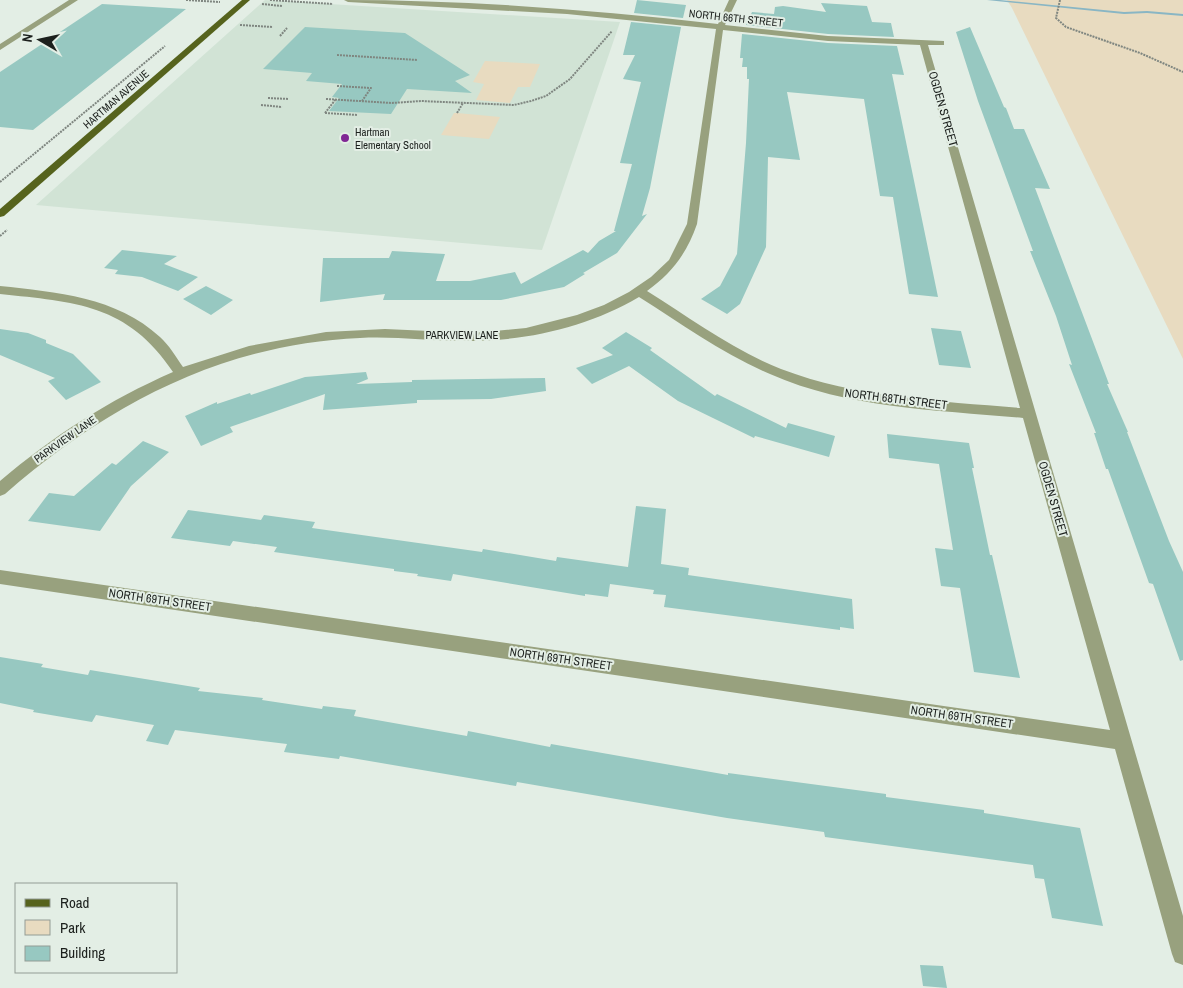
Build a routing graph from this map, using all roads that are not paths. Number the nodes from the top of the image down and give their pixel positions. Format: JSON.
{"nodes":[{"id":1,"x":74,"y":0,"type":"edge"},
{"id":2,"x":246,"y":0,"type":"edge"},
{"id":3,"x":348,"y":0,"type":"edge"},
{"id":4,"x":733,"y":0,"type":"edge"},
{"id":5,"x":720,"y":28,"type":"junction"},
{"id":6,"x":923,"y":43,"type":"junction"},
{"id":7,"x":941,"y":43,"type":"dead end"},
{"id":8,"x":0,"y":48,"type":"edge"},
{"id":9,"x":0,"y":214,"type":"edge"},
{"id":10,"x":0,"y":290,"type":"edge"},
{"id":11,"x":638,"y":291,"type":"junction"},
{"id":12,"x":182,"y":374,"type":"junction"},
{"id":13,"x":1029,"y":414,"type":"junction"},
{"id":14,"x":0,"y":490,"type":"edge"},
{"id":15,"x":0,"y":577,"type":"edge"},
{"id":16,"x":1122,"y":740,"type":"junction"},
{"id":17,"x":1183,"y":954,"type":"edge"}],
"edges":[{"from":1,"to":8,"type":"street"},
{"from":2,"to":9,"type":"main road","name":"HARTMAN AVENUE"},
{"from":3,"to":5,"type":"street","name":"NORTH 66TH STREET"},
{"from":4,"to":5,"type":"street","name":"PARKVIEW LANE"},
{"from":5,"to":6,"type":"street","name":"NORTH 66TH STREET"},
{"from":5,"to":11,"type":"street","name":"PARKVIEW LANE"},
{"from":6,"to":7,"type":"street","name":"NORTH 66TH STREET"},
{"from":6,"to":13,"type":"street","name":"OGDEN STREET"},
{"from":10,"to":12,"type":"street"},
{"from":11,"to":12,"type":"street","name":"PARKVIEW LANE"},
{"from":11,"to":13,"type":"street","name":"NORTH 68TH STREET"},
{"from":12,"to":14,"type":"street","name":"PARKVIEW LANE"},
{"from":13,"to":16,"type":"street","name":"OGDEN STREET"},
{"from":15,"to":16,"type":"street","name":"NORTH 69TH STREET"},
{"from":16,"to":17,"type":"street","name":"OGDEN STREET"}]}
